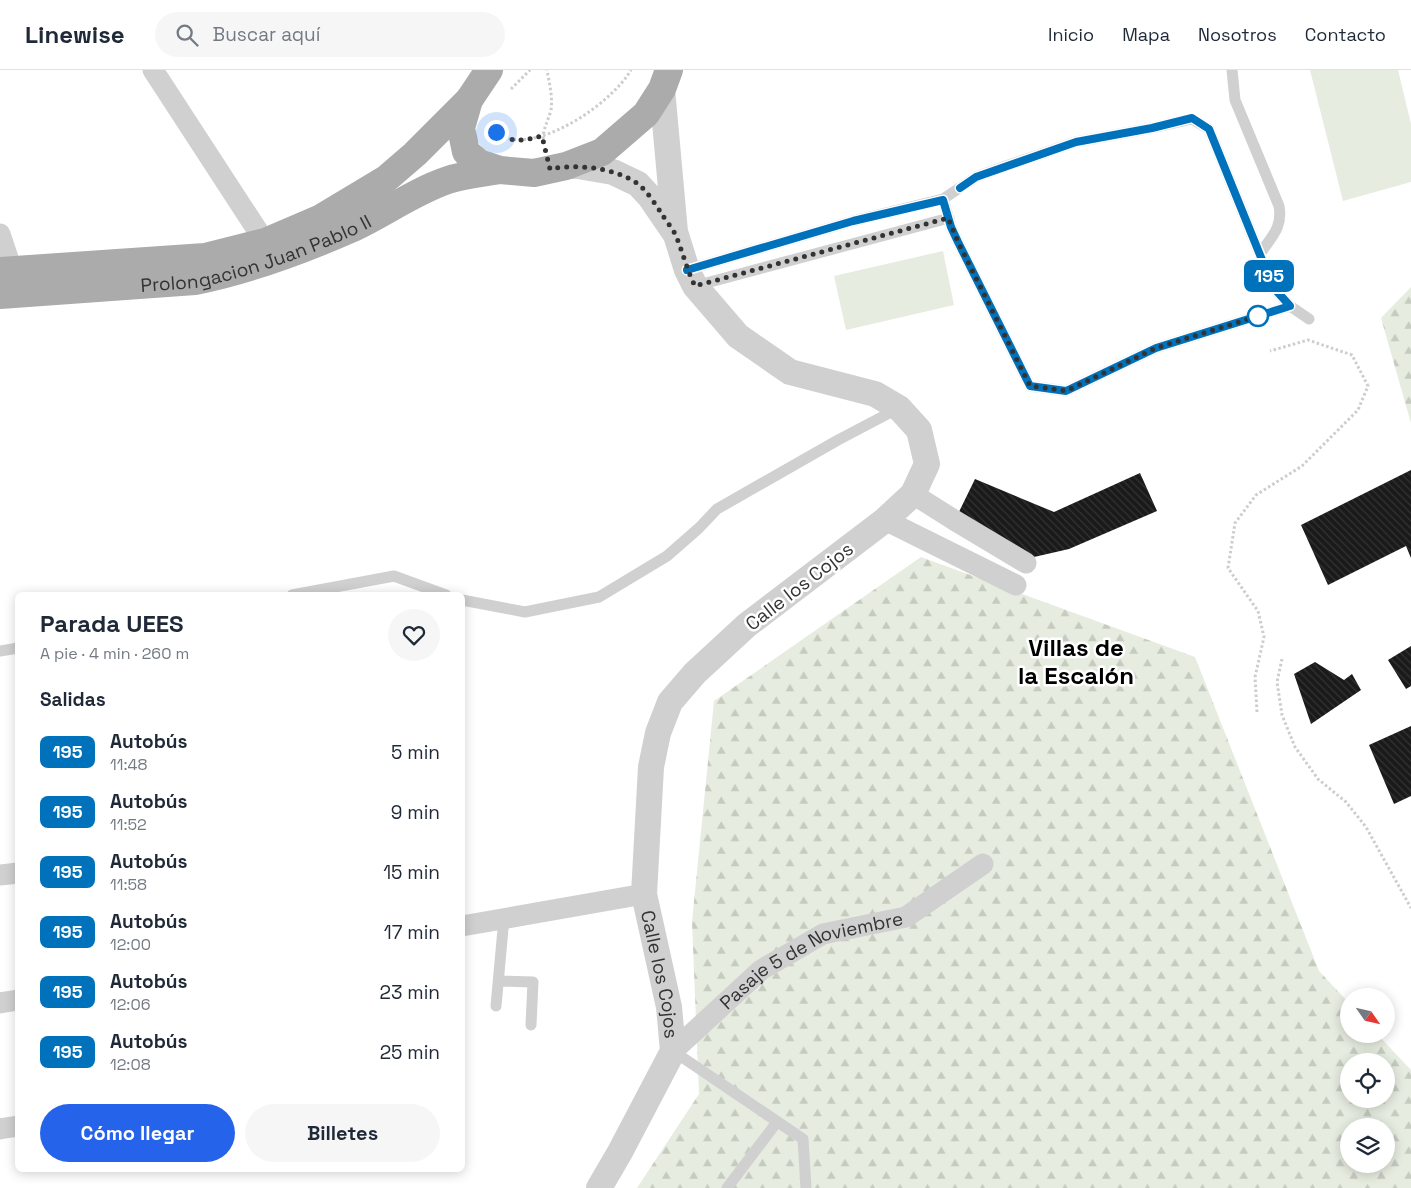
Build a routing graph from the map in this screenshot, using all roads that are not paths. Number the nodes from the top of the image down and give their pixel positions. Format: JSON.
{"nodes":[{"id":1,"x":153,"y":70,"type":"edge"},
{"id":2,"x":489,"y":70,"type":"edge"},
{"id":3,"x":1232,"y":70,"type":"edge"},
{"id":4,"x":668,"y":77,"type":"edge"},
{"id":5,"x":469,"y":100,"type":"junction"},
{"id":6,"x":558,"y":168,"type":"junction"},
{"id":7,"x":500,"y":170,"type":"junction"},
{"id":8,"x":943,"y":200,"type":"junction"},
{"id":9,"x":948,"y":218,"type":"junction"},
{"id":10,"x":0,"y":234,"type":"edge"},
{"id":11,"x":676,"y":235,"type":"junction"},
{"id":12,"x":265,"y":242,"type":"junction"},
{"id":13,"x":1260,"y":254,"type":"junction"},
{"id":14,"x":6,"y":270,"type":"edge"},
{"id":15,"x":691,"y":278,"type":"junction"},
{"id":16,"x":0,"y":295,"type":"edge"},
{"id":17,"x":1290,"y":306,"type":"junction"},
{"id":18,"x":1309,"y":319,"type":"dead end"},
{"id":19,"x":899,"y":408,"type":"junction"},
{"id":20,"x":913,"y":494,"type":"junction"},
{"id":21,"x":885,"y":520,"type":"junction"},
{"id":22,"x":1026,"y":563,"type":"dead end"},
{"id":23,"x":1016,"y":585,"type":"dead end"},
{"id":24,"x":308,"y":592,"type":"edge"},
{"id":25,"x":438,"y":592,"type":"edge"},
{"id":26,"x":465,"y":601,"type":"edge"},
{"id":27,"x":15,"y":648,"type":"edge"},
{"id":28,"x":0,"y":651,"type":"edge"},
{"id":29,"x":983,"y":864,"type":"dead end"},
{"id":30,"x":15,"y":873,"type":"edge"},
{"id":31,"x":0,"y":875,"type":"edge"},
{"id":32,"x":644,"y":894,"type":"junction"},
{"id":33,"x":504,"y":918,"type":"junction"},
{"id":34,"x":465,"y":925,"type":"edge"},
{"id":35,"x":499,"y":982,"type":"junction"},
{"id":36,"x":15,"y":1000,"type":"edge"},
{"id":37,"x":0,"y":1003,"type":"edge"},
{"id":38,"x":496,"y":1006,"type":"dead end"},
{"id":39,"x":531,"y":1025,"type":"dead end"},
{"id":40,"x":672,"y":1051,"type":"junction"},
{"id":41,"x":777,"y":1122,"type":"junction"},
{"id":42,"x":15,"y":1126,"type":"edge"},
{"id":43,"x":0,"y":1129,"type":"edge"},
{"id":44,"x":600,"y":1188,"type":"edge"},
{"id":45,"x":727,"y":1188,"type":"edge"},
{"id":46,"x":806,"y":1188,"type":"edge"}],
"edges":[{"from":1,"to":12,"type":"street"},
{"from":2,"to":5,"type":"main road"},
{"from":3,"to":13,"type":"lane"},
{"from":4,"to":6,"type":"main road"},
{"from":4,"to":11,"type":"street"},
{"from":5,"to":7,"type":"main road"},
{"from":5,"to":12,"type":"main road","name":"Prolongacion Juan Pablo II"},
{"from":6,"to":7,"type":"main road"},
{"from":6,"to":11,"type":"street","name":"Calle los Cojos"},
{"from":7,"to":16,"type":"main road","name":"Prolongacion Juan Pablo II"},
{"from":8,"to":9,"type":"lane"},
{"from":8,"to":13,"type":"lane"},
{"from":8,"to":15,"type":"lane"},
{"from":9,"to":15,"type":"lane"},
{"from":9,"to":17,"type":"lane"},
{"from":10,"to":14,"type":"street"},
{"from":11,"to":15,"type":"street","name":"Calle los Cojos"},
{"from":12,"to":14,"type":"main road","name":"Prolongacion Juan Pablo II"},
{"from":13,"to":17,"type":"lane"},
{"from":15,"to":19,"type":"street","name":"Calle los Cojos"},
{"from":17,"to":18,"type":"lane"},
{"from":19,"to":20,"type":"street","name":"Calle los Cojos"},
{"from":19,"to":26,"type":"lane"},
{"from":20,"to":21,"type":"street","name":"Calle los Cojos"},
{"from":20,"to":22,"type":"street"},
{"from":21,"to":23,"type":"street"},
{"from":21,"to":32,"type":"street","name":"Calle los Cojos"},
{"from":24,"to":25,"type":"lane"},
{"from":27,"to":28,"type":"lane"},
{"from":29,"to":40,"type":"street","name":"Pasaje 5 de Noviembre"},
{"from":30,"to":31,"type":"street"},
{"from":32,"to":33,"type":"street"},
{"from":32,"to":40,"type":"street","name":"Calle los Cojos"},
{"from":33,"to":34,"type":"street"},
{"from":33,"to":35,"type":"lane"},
{"from":35,"to":38,"type":"lane"},
{"from":35,"to":39,"type":"lane"},
{"from":36,"to":37,"type":"street"},
{"from":40,"to":41,"type":"lane"},
{"from":40,"to":44,"type":"street","name":"Calle los Cojos"},
{"from":41,"to":45,"type":"lane"},
{"from":41,"to":46,"type":"lane"},
{"from":42,"to":43,"type":"street"}]}
